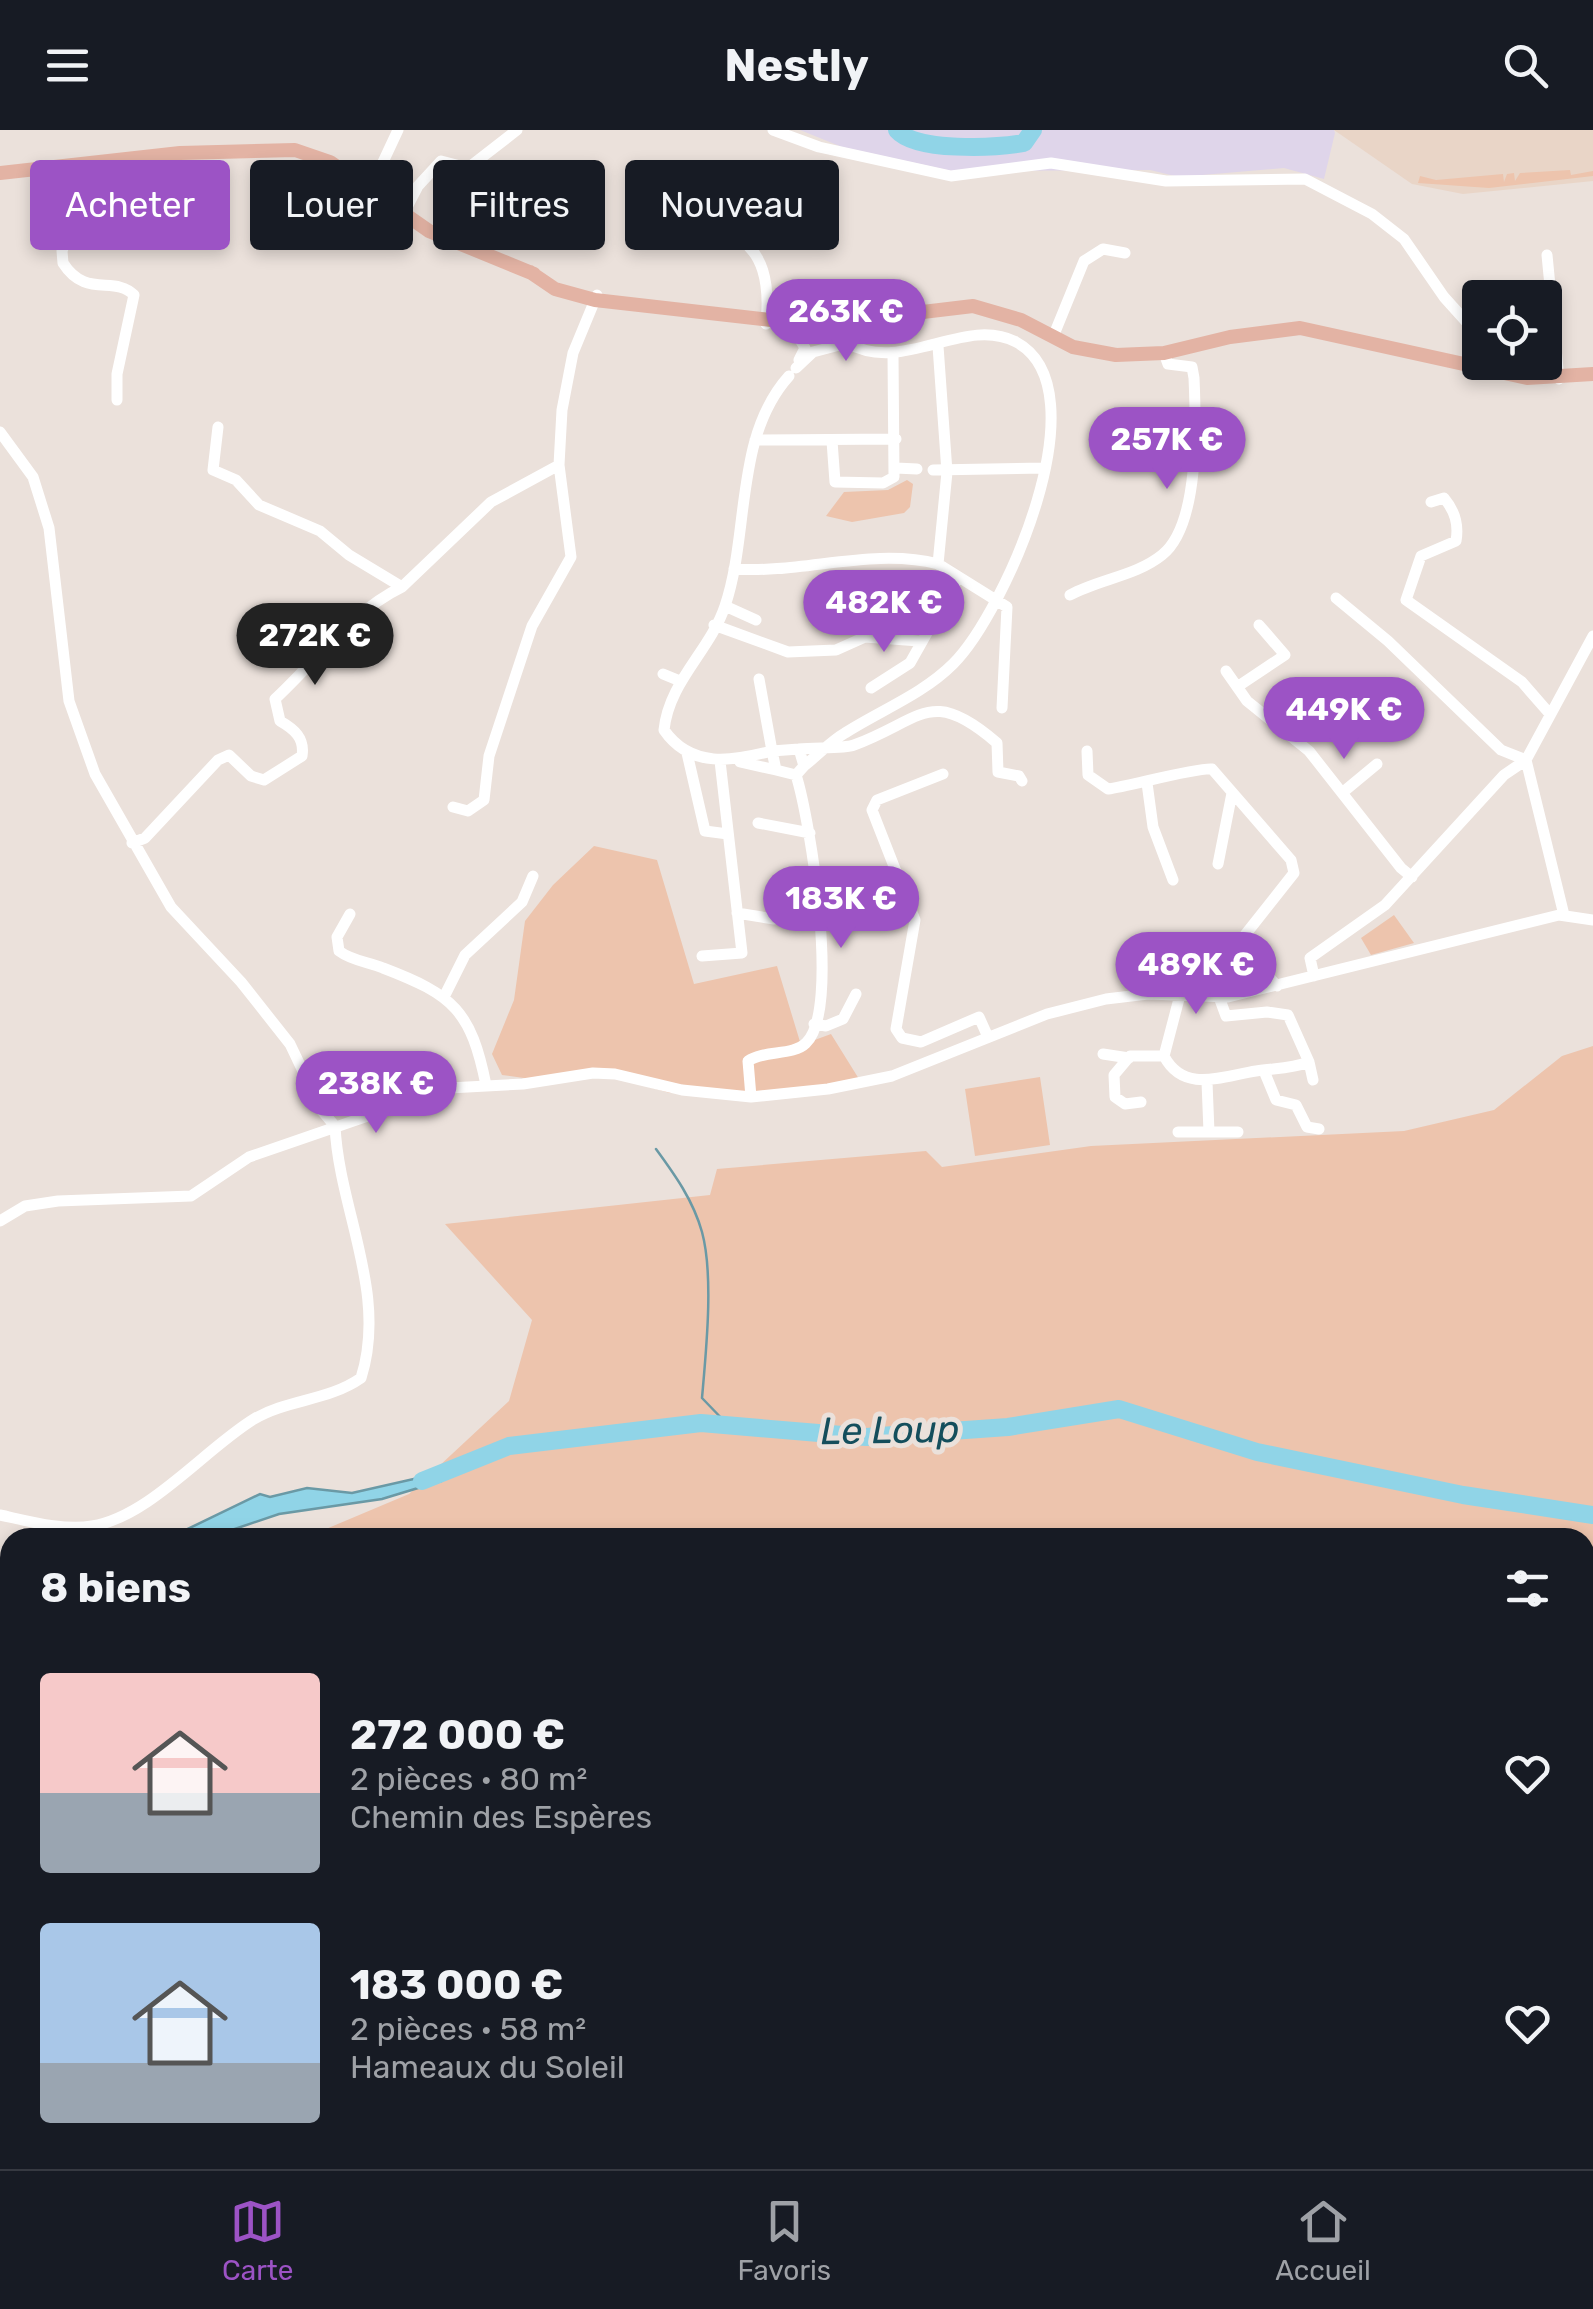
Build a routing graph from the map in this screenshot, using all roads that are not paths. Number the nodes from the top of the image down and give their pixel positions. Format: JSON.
{"nodes":[{"id":1,"x":398,"y":130,"type":"edge"},
{"id":2,"x":517,"y":130,"type":"edge"},
{"id":3,"x":772,"y":130,"type":"edge"},
{"id":4,"x":121,"y":160,"type":"edge"},
{"id":5,"x":324,"y":160,"type":"edge"},
{"id":6,"x":384,"y":160,"type":"edge"},
{"id":7,"x":30,"y":170,"type":"edge"},
{"id":8,"x":0,"y":173,"type":"edge"},
{"id":9,"x":413,"y":196,"type":"edge"},
{"id":10,"x":413,"y":219,"type":"edge"},
{"id":11,"x":62,"y":250,"type":"edge"},
{"id":12,"x":747,"y":250,"type":"edge"},
{"id":13,"x":1124,"y":253,"type":"dead end"},
{"id":14,"x":1546,"y":255,"type":"dead end"},
{"id":15,"x":1549,"y":280,"type":"edge"},
{"id":16,"x":596,"y":297,"type":"junction"},
{"id":17,"x":949,"y":307,"type":"junction"},
{"id":18,"x":1462,"y":317,"type":"edge"},
{"id":19,"x":766,"y":322,"type":"junction"},
{"id":20,"x":794,"y":330,"type":"junction"},
{"id":21,"x":850,"y":337,"type":"junction"},
{"id":22,"x":1052,"y":337,"type":"junction"},
{"id":23,"x":938,"y":346,"type":"junction"},
{"id":24,"x":893,"y":354,"type":"junction"},
{"id":25,"x":1164,"y":354,"type":"junction"},
{"id":26,"x":1462,"y":360,"type":"edge"},
{"id":27,"x":1593,"y":374,"type":"edge"},
{"id":28,"x":789,"y":376,"type":"dead end"},
{"id":29,"x":1562,"y":379,"type":"edge"},
{"id":30,"x":118,"y":400,"type":"dead end"},
{"id":31,"x":218,"y":427,"type":"dead end"},
{"id":32,"x":0,"y":432,"type":"edge"},
{"id":33,"x":896,"y":439,"type":"junction"},
{"id":34,"x":755,"y":440,"type":"junction"},
{"id":35,"x":832,"y":441,"type":"junction"},
{"id":36,"x":559,"y":465,"type":"junction"},
{"id":37,"x":896,"y":468,"type":"junction"},
{"id":38,"x":1043,"y":468,"type":"junction"},
{"id":39,"x":916,"y":469,"type":"dead end"},
{"id":40,"x":933,"y":470,"type":"dead end"},
{"id":41,"x":947,"y":472,"type":"junction"},
{"id":42,"x":1431,"y":502,"type":"dead end"},
{"id":43,"x":938,"y":564,"type":"junction"},
{"id":44,"x":734,"y":569,"type":"junction"},
{"id":45,"x":958,"y":578,"type":"junction"},
{"id":46,"x":402,"y":587,"type":"junction"},
{"id":47,"x":1070,"y":595,"type":"dead end"},
{"id":48,"x":1336,"y":598,"type":"dead end"},
{"id":49,"x":997,"y":600,"type":"junction"},
{"id":50,"x":725,"y":606,"type":"junction"},
{"id":51,"x":756,"y":620,"type":"dead end"},
{"id":52,"x":714,"y":625,"type":"junction"},
{"id":53,"x":1260,"y":626,"type":"dead end"},
{"id":54,"x":1593,"y":636,"type":"edge"},
{"id":55,"x":919,"y":641,"type":"junction"},
{"id":56,"x":1226,"y":671,"type":"dead end"},
{"id":57,"x":663,"y":674,"type":"dead end"},
{"id":58,"x":759,"y":680,"type":"dead end"},
{"id":59,"x":680,"y":681,"type":"junction"},
{"id":60,"x":1237,"y":686,"type":"junction"},
{"id":61,"x":872,"y":688,"type":"dead end"},
{"id":62,"x":1002,"y":708,"type":"dead end"},
{"id":63,"x":1548,"y":713,"type":"junction"},
{"id":64,"x":834,"y":744,"type":"junction"},
{"id":65,"x":799,"y":749,"type":"junction"},
{"id":66,"x":772,"y":751,"type":"junction"},
{"id":67,"x":1087,"y":751,"type":"dead end"},
{"id":68,"x":687,"y":753,"type":"junction"},
{"id":69,"x":736,"y":760,"type":"junction"},
{"id":70,"x":1526,"y":760,"type":"junction"},
{"id":71,"x":720,"y":761,"type":"junction"},
{"id":72,"x":1376,"y":764,"type":"dead end"},
{"id":73,"x":776,"y":770,"type":"junction"},
{"id":74,"x":800,"y":770,"type":"junction"},
{"id":75,"x":942,"y":774,"type":"dead end"},
{"id":76,"x":1022,"y":782,"type":"dead end"},
{"id":77,"x":1147,"y":783,"type":"junction"},
{"id":78,"x":1232,"y":793,"type":"junction"},
{"id":79,"x":1342,"y":793,"type":"junction"},
{"id":80,"x":452,"y":807,"type":"dead end"},
{"id":81,"x":758,"y":824,"type":"dead end"},
{"id":82,"x":810,"y":833,"type":"junction"},
{"id":83,"x":728,"y":834,"type":"junction"},
{"id":84,"x":132,"y":842,"type":"junction"},
{"id":85,"x":1218,"y":864,"type":"dead end"},
{"id":86,"x":533,"y":876,"type":"dead end"},
{"id":87,"x":1412,"y":877,"type":"junction"},
{"id":88,"x":1172,"y":880,"type":"dead end"},
{"id":89,"x":737,"y":913,"type":"junction"},
{"id":90,"x":350,"y":914,"type":"dead end"},
{"id":91,"x":1564,"y":915,"type":"junction"},
{"id":92,"x":774,"y":918,"type":"dead end"},
{"id":93,"x":1593,"y":920,"type":"edge"},
{"id":94,"x":702,"y":956,"type":"dead end"},
{"id":95,"x":1314,"y":976,"type":"junction"},
{"id":96,"x":1276,"y":986,"type":"junction"},
{"id":97,"x":856,"y":994,"type":"dead end"},
{"id":98,"x":1180,"y":994,"type":"junction"},
{"id":99,"x":444,"y":997,"type":"junction"},
{"id":100,"x":1220,"y":998,"type":"junction"},
{"id":101,"x":814,"y":1024,"type":"junction"},
{"id":102,"x":988,"y":1037,"type":"junction"},
{"id":103,"x":1103,"y":1054,"type":"dead end"},
{"id":104,"x":1164,"y":1056,"type":"junction"},
{"id":105,"x":1129,"y":1058,"type":"junction"},
{"id":106,"x":1309,"y":1062,"type":"junction"},
{"id":107,"x":1264,"y":1071,"type":"junction"},
{"id":108,"x":1313,"y":1080,"type":"dead end"},
{"id":109,"x":1206,"y":1082,"type":"junction"},
{"id":110,"x":486,"y":1085,"type":"junction"},
{"id":111,"x":751,"y":1096,"type":"junction"},
{"id":112,"x":1141,"y":1102,"type":"dead end"},
{"id":113,"x":1319,"y":1129,"type":"dead end"},
{"id":114,"x":1178,"y":1132,"type":"dead end"},
{"id":115,"x":1209,"y":1132,"type":"junction"},
{"id":116,"x":1238,"y":1132,"type":"dead end"},
{"id":117,"x":335,"y":1134,"type":"junction"},
{"id":118,"x":0,"y":1220,"type":"edge"},
{"id":119,"x":0,"y":1515,"type":"edge"},
{"id":120,"x":26,"y":1520,"type":"junction"},
{"id":121,"x":24,"y":1528,"type":"edge"}],
"edges":[{"from":1,"to":6,"type":"street"},
{"from":2,"to":9,"type":"street"},
{"from":3,"to":18,"type":"street"},
{"from":4,"to":5,"type":"main road"},
{"from":7,"to":8,"type":"main road"},
{"from":10,"to":16,"type":"main road"},
{"from":11,"to":30,"type":"street"},
{"from":12,"to":19,"type":"street"},
{"from":13,"to":22,"type":"street"},
{"from":14,"to":15,"type":"street"},
{"from":16,"to":19,"type":"main road"},
{"from":16,"to":36,"type":"street"},
{"from":17,"to":19,"type":"main road"},
{"from":17,"to":21,"type":"main road"},
{"from":17,"to":22,"type":"main road"},
{"from":19,"to":20,"type":"main road"},
{"from":20,"to":21,"type":"main road"},
{"from":20,"to":21,"type":"street"},
{"from":21,"to":24,"type":"street"},
{"from":22,"to":25,"type":"main road"},
{"from":23,"to":24,"type":"street"},
{"from":23,"to":38,"type":"street"},
{"from":23,"to":41,"type":"street"},
{"from":24,"to":33,"type":"street"},
{"from":25,"to":26,"type":"main road"},
{"from":25,"to":47,"type":"street"},
{"from":27,"to":29,"type":"main road"},
{"from":28,"to":34,"type":"street"},
{"from":31,"to":46,"type":"street"},
{"from":32,"to":84,"type":"street"},
{"from":33,"to":35,"type":"street"},
{"from":33,"to":37,"type":"street"},
{"from":34,"to":35,"type":"street"},
{"from":34,"to":44,"type":"street"},
{"from":35,"to":37,"type":"street"},
{"from":36,"to":46,"type":"street"},
{"from":36,"to":80,"type":"street"},
{"from":37,"to":39,"type":"street"},
{"from":38,"to":41,"type":"street"},
{"from":38,"to":49,"type":"street"},
{"from":40,"to":41,"type":"street"},
{"from":41,"to":43,"type":"street"},
{"from":42,"to":63,"type":"street"},
{"from":43,"to":44,"type":"street"},
{"from":43,"to":45,"type":"street"},
{"from":44,"to":50,"type":"street"},
{"from":45,"to":49,"type":"street"},
{"from":45,"to":55,"type":"street"},
{"from":46,"to":84,"type":"street"},
{"from":48,"to":70,"type":"street"},
{"from":49,"to":62,"type":"street"},
{"from":49,"to":64,"type":"street"},
{"from":50,"to":51,"type":"street"},
{"from":50,"to":52,"type":"street"},
{"from":52,"to":55,"type":"street"},
{"from":52,"to":59,"type":"street"},
{"from":53,"to":60,"type":"street"},
{"from":54,"to":63,"type":"street"},
{"from":55,"to":61,"type":"street"},
{"from":56,"to":60,"type":"street"},
{"from":57,"to":59,"type":"street"},
{"from":58,"to":66,"type":"street"},
{"from":59,"to":68,"type":"street"},
{"from":60,"to":79,"type":"street"},
{"from":63,"to":70,"type":"street"},
{"from":64,"to":65,"type":"street"},
{"from":64,"to":74,"type":"street"},
{"from":64,"to":76,"type":"street"},
{"from":65,"to":66,"type":"street"},
{"from":65,"to":74,"type":"street"},
{"from":66,"to":69,"type":"street"},
{"from":66,"to":73,"type":"street"},
{"from":67,"to":77,"type":"street"},
{"from":68,"to":71,"type":"street"},
{"from":68,"to":83,"type":"street"},
{"from":69,"to":71,"type":"street"},
{"from":69,"to":73,"type":"street"},
{"from":70,"to":87,"type":"street"},
{"from":70,"to":91,"type":"street"},
{"from":71,"to":83,"type":"street"},
{"from":72,"to":79,"type":"street"},
{"from":73,"to":74,"type":"street"},
{"from":74,"to":82,"type":"street"},
{"from":75,"to":102,"type":"street"},
{"from":77,"to":78,"type":"street"},
{"from":77,"to":88,"type":"street"},
{"from":78,"to":85,"type":"street"},
{"from":78,"to":96,"type":"street"},
{"from":79,"to":87,"type":"street"},
{"from":81,"to":82,"type":"street"},
{"from":82,"to":101,"type":"street"},
{"from":83,"to":89,"type":"street"},
{"from":84,"to":117,"type":"street"},
{"from":86,"to":99,"type":"street"},
{"from":87,"to":95,"type":"street"},
{"from":89,"to":92,"type":"street"},
{"from":89,"to":94,"type":"street"},
{"from":90,"to":99,"type":"street"},
{"from":91,"to":93,"type":"street"},
{"from":91,"to":95,"type":"street"},
{"from":95,"to":96,"type":"street"},
{"from":96,"to":100,"type":"street"},
{"from":97,"to":101,"type":"street"},
{"from":98,"to":100,"type":"street"},
{"from":98,"to":102,"type":"street"},
{"from":98,"to":104,"type":"street"},
{"from":99,"to":110,"type":"street"},
{"from":100,"to":106,"type":"street"},
{"from":101,"to":111,"type":"street"},
{"from":102,"to":111,"type":"street"},
{"from":103,"to":105,"type":"street"},
{"from":104,"to":105,"type":"street"},
{"from":104,"to":109,"type":"street"},
{"from":105,"to":112,"type":"street"},
{"from":106,"to":107,"type":"street"},
{"from":106,"to":108,"type":"street"},
{"from":107,"to":109,"type":"street"},
{"from":107,"to":113,"type":"street"},
{"from":109,"to":115,"type":"street"},
{"from":110,"to":111,"type":"street"},
{"from":110,"to":117,"type":"street"},
{"from":114,"to":115,"type":"street"},
{"from":115,"to":116,"type":"street"},
{"from":117,"to":118,"type":"street"},
{"from":117,"to":120,"type":"street"},
{"from":119,"to":120,"type":"street"},
{"from":120,"to":121,"type":"street"}]}
